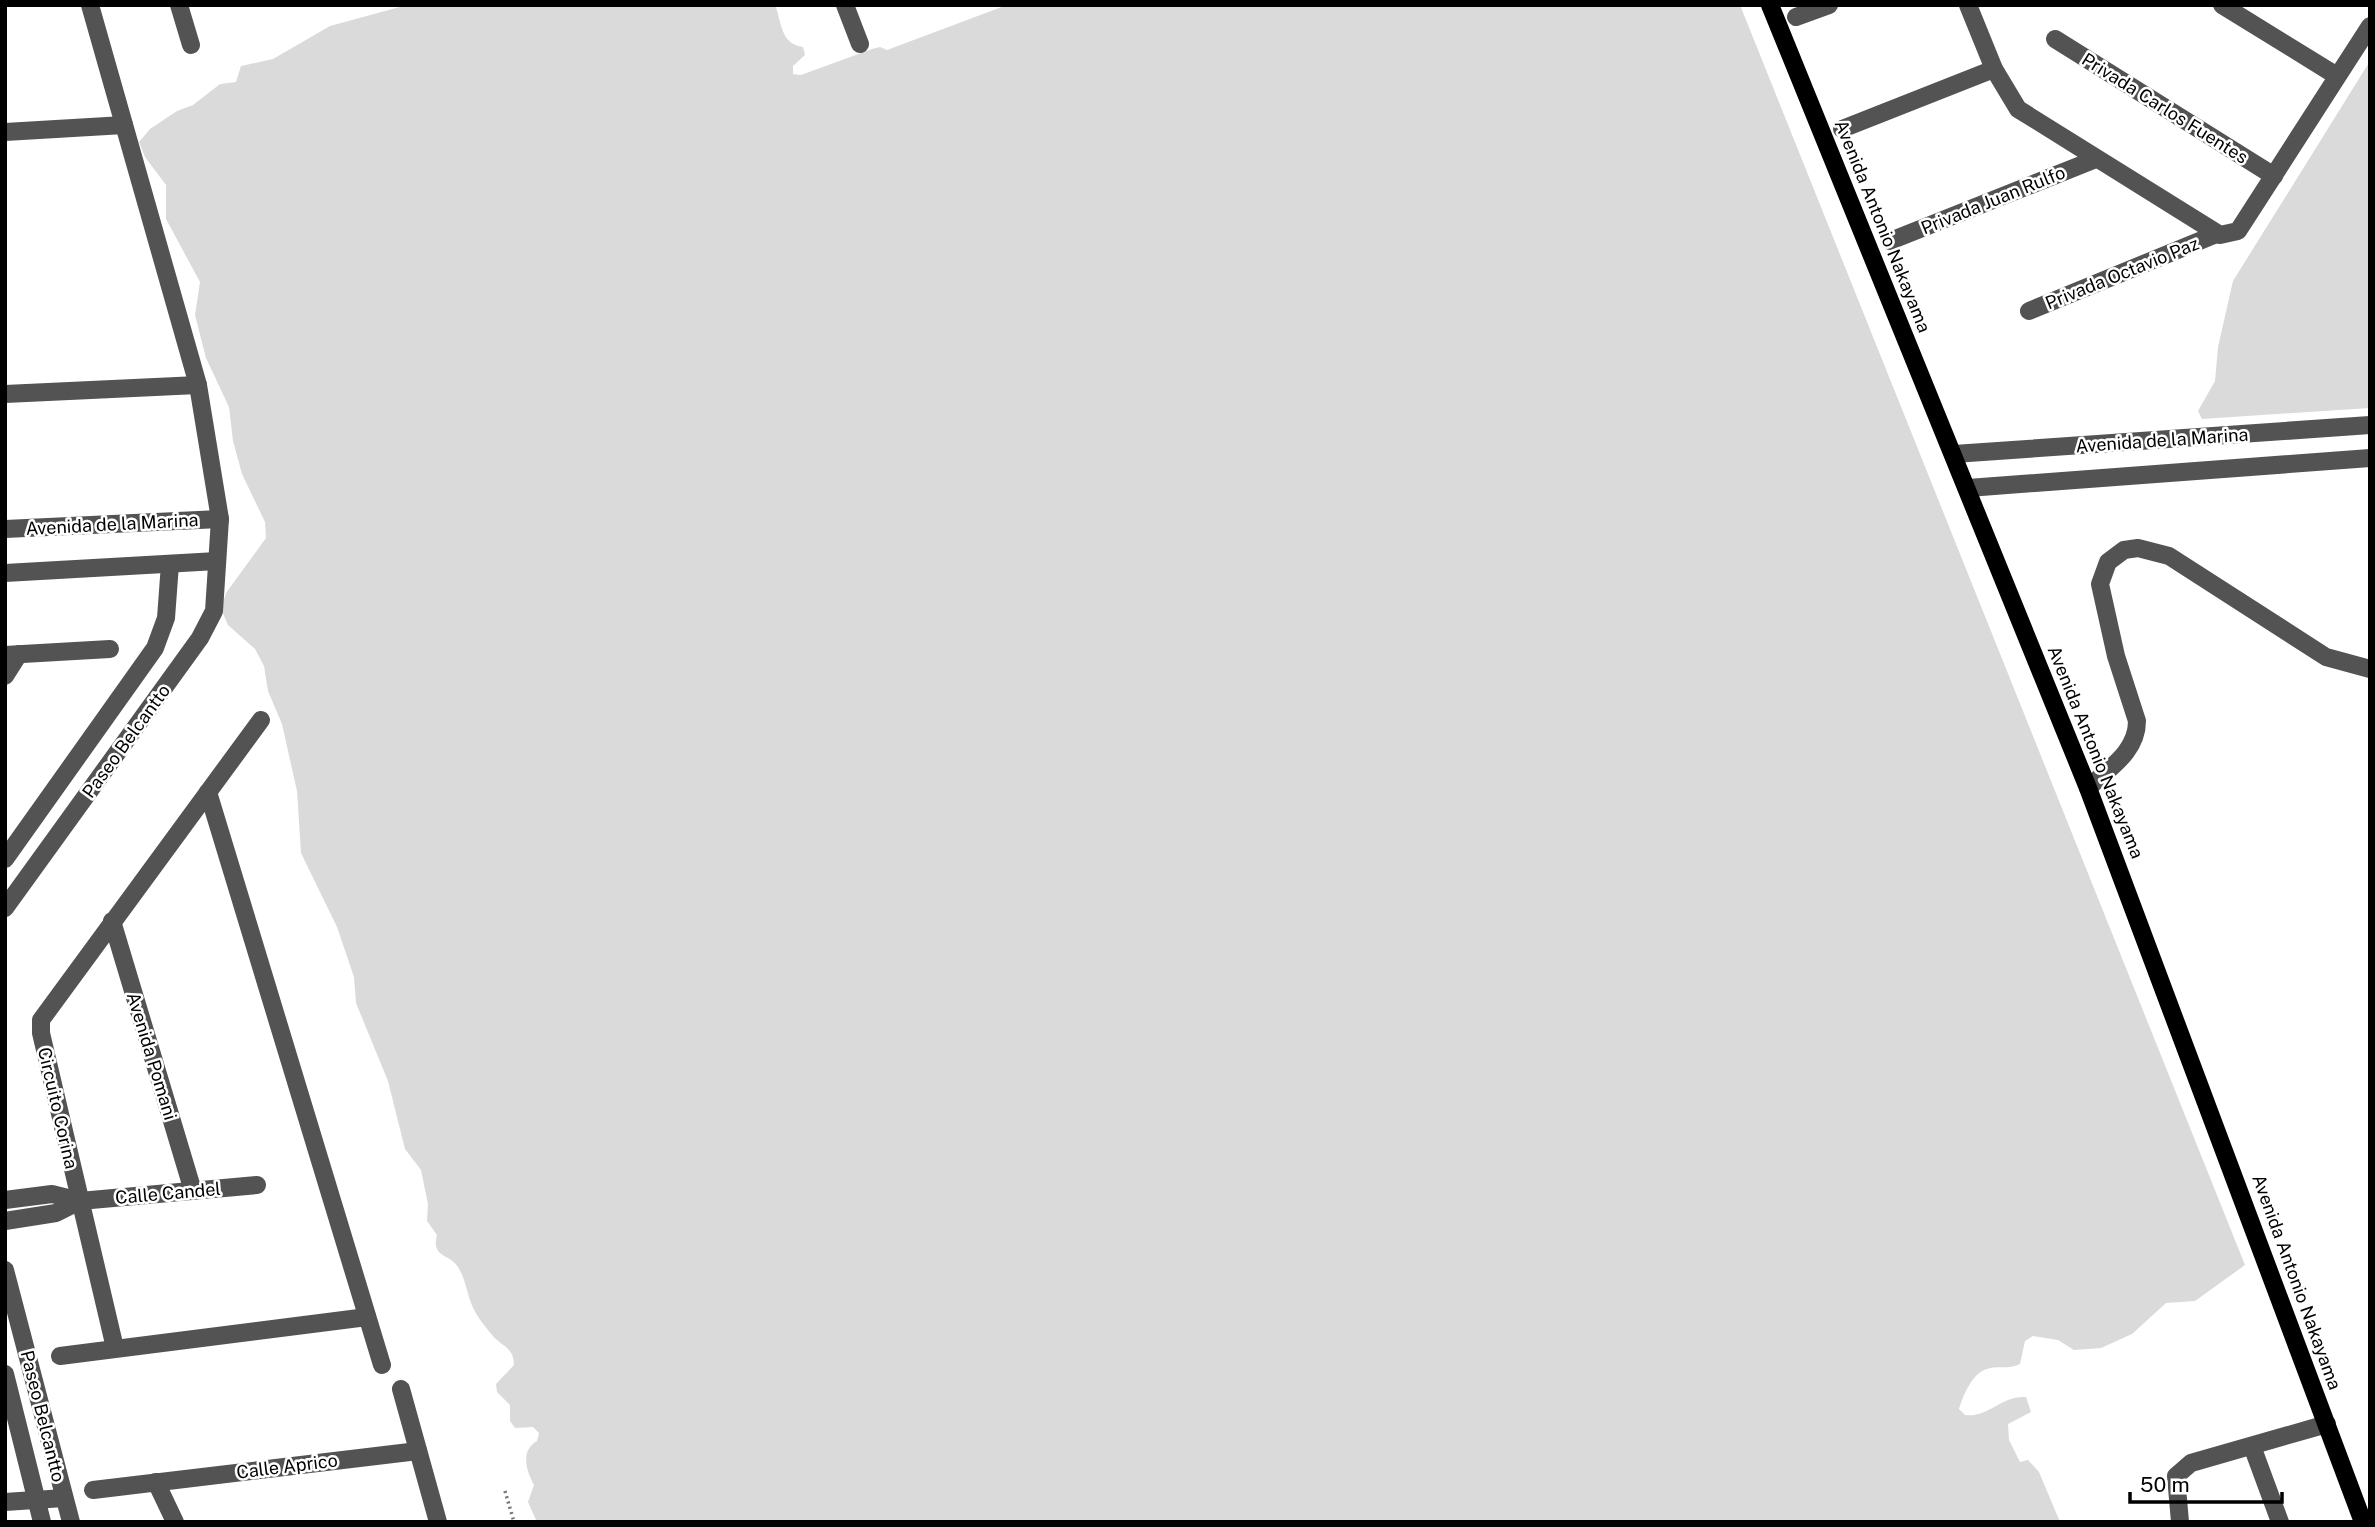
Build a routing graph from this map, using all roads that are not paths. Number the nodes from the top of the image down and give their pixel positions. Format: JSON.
{"nodes":[{"id":1,"x":90,"y":5,"type":"edge"},
{"id":2,"x":178,"y":5,"type":"edge"},
{"id":3,"x":845,"y":5,"type":"edge"},
{"id":4,"x":1770,"y":5,"type":"edge"},
{"id":5,"x":1829,"y":5,"type":"edge"},
{"id":6,"x":1968,"y":5,"type":"edge"},
{"id":7,"x":2222,"y":5,"type":"edge"},
{"id":8,"x":1796,"y":17,"type":"dead end"},
{"id":9,"x":2370,"y":26,"type":"edge"},
{"id":10,"x":2055,"y":39,"type":"dead end"},
{"id":11,"x":860,"y":44,"type":"dead end"},
{"id":12,"x":191,"y":45,"type":"dead end"},
{"id":13,"x":1994,"y":69,"type":"junction"},
{"id":14,"x":2337,"y":76,"type":"junction"},
{"id":15,"x":124,"y":125,"type":"junction"},
{"id":16,"x":1842,"y":129,"type":"dead end"},
{"id":17,"x":5,"y":132,"type":"edge"},
{"id":18,"x":2096,"y":159,"type":"junction"},
{"id":19,"x":2274,"y":176,"type":"junction"},
{"id":20,"x":2214,"y":235,"type":"junction"},
{"id":21,"x":1891,"y":241,"type":"dead end"},
{"id":22,"x":2029,"y":312,"type":"dead end"},
{"id":23,"x":198,"y":385,"type":"junction"},
{"id":24,"x":5,"y":394,"type":"edge"},
{"id":25,"x":2370,"y":425,"type":"edge"},
{"id":26,"x":1954,"y":454,"type":"junction"},
{"id":27,"x":2370,"y":458,"type":"edge"},
{"id":28,"x":1968,"y":488,"type":"junction"},
{"id":29,"x":219,"y":519,"type":"junction"},
{"id":30,"x":5,"y":529,"type":"edge"},
{"id":31,"x":217,"y":561,"type":"junction"},
{"id":32,"x":170,"y":564,"type":"junction"},
{"id":33,"x":5,"y":573,"type":"edge"},
{"id":34,"x":155,"y":648,"type":"junction"},
{"id":35,"x":110,"y":649,"type":"dead end"},
{"id":36,"x":12,"y":655,"type":"edge"},
{"id":37,"x":182,"y":663,"type":"junction"},
{"id":38,"x":2370,"y":669,"type":"edge"},
{"id":39,"x":5,"y":676,"type":"edge"},
{"id":40,"x":261,"y":720,"type":"dead end"},
{"id":41,"x":2088,"y":788,"type":"junction"},
{"id":42,"x":208,"y":792,"type":"junction"},
{"id":43,"x":5,"y":859,"type":"edge"},
{"id":44,"x":5,"y":908,"type":"edge"},
{"id":45,"x":112,"y":921,"type":"junction"},
{"id":46,"x":257,"y":1185,"type":"dead end"},
{"id":47,"x":193,"y":1191,"type":"junction"},
{"id":48,"x":5,"y":1200,"type":"edge"},
{"id":49,"x":80,"y":1201,"type":"junction"},
{"id":50,"x":6,"y":1217,"type":"edge"},
{"id":51,"x":5,"y":1270,"type":"edge"},
{"id":52,"x":367,"y":1317,"type":"junction"},
{"id":53,"x":115,"y":1348,"type":"junction"},
{"id":54,"x":60,"y":1356,"type":"dead end"},
{"id":55,"x":382,"y":1365,"type":"dead end"},
{"id":56,"x":5,"y":1374,"type":"edge"},
{"id":57,"x":401,"y":1389,"type":"dead end"},
{"id":58,"x":2327,"y":1424,"type":"junction"},
{"id":59,"x":2252,"y":1446,"type":"junction"},
{"id":60,"x":418,"y":1451,"type":"junction"},
{"id":61,"x":156,"y":1482,"type":"junction"},
{"id":62,"x":93,"y":1490,"type":"dead end"},
{"id":63,"x":64,"y":1498,"type":"junction"},
{"id":64,"x":35,"y":1500,"type":"junction"},
{"id":65,"x":5,"y":1502,"type":"edge"},
{"id":66,"x":71,"y":1521,"type":"edge"},
{"id":67,"x":42,"y":1522,"type":"edge"},
{"id":68,"x":174,"y":1522,"type":"edge"},
{"id":69,"x":438,"y":1522,"type":"edge"},
{"id":70,"x":2180,"y":1522,"type":"edge"},
{"id":71,"x":2280,"y":1522,"type":"edge"},
{"id":72,"x":2363,"y":1522,"type":"edge"}],
"edges":[{"from":1,"to":15,"type":"street","name":"Paseo Belcantto"},
{"from":2,"to":12,"type":"street"},
{"from":3,"to":11,"type":"street"},
{"from":4,"to":26,"type":"main road","name":"Avenida Antonio Nakayama"},
{"from":5,"to":8,"type":"street"},
{"from":6,"to":13,"type":"street"},
{"from":7,"to":14,"type":"street"},
{"from":9,"to":14,"type":"street"},
{"from":10,"to":19,"type":"street","name":"Privada Carlos Fuentes"},
{"from":13,"to":16,"type":"street"},
{"from":13,"to":18,"type":"street"},
{"from":14,"to":19,"type":"street"},
{"from":15,"to":17,"type":"street"},
{"from":15,"to":23,"type":"street","name":"Paseo Belcantto"},
{"from":18,"to":20,"type":"street"},
{"from":18,"to":21,"type":"street","name":"Privada Juan Rulfo"},
{"from":19,"to":20,"type":"street","name":"Privada Octavio Paz"},
{"from":20,"to":22,"type":"street","name":"Privada Octavio Paz"},
{"from":23,"to":24,"type":"street"},
{"from":23,"to":29,"type":"street","name":"Paseo Belcantto"},
{"from":25,"to":26,"type":"street","name":"Avenida de la Marina"},
{"from":26,"to":28,"type":"main road","name":"Avenida Antonio Nakayama"},
{"from":27,"to":28,"type":"street","name":"Avenida de la Marina"},
{"from":28,"to":41,"type":"main road","name":"Avenida Antonio Nakayama"},
{"from":29,"to":30,"type":"street","name":"Avenida de la Marina"},
{"from":29,"to":31,"type":"street","name":"Paseo Belcantto"},
{"from":31,"to":32,"type":"street"},
{"from":31,"to":37,"type":"street","name":"Paseo Belcantto"},
{"from":32,"to":33,"type":"street"},
{"from":32,"to":34,"type":"street","name":"Paseo Belcantto"},
{"from":34,"to":37,"type":"street"},
{"from":34,"to":43,"type":"street","name":"Paseo Belcantto"},
{"from":35,"to":36,"type":"street"},
{"from":36,"to":39,"type":"street"},
{"from":37,"to":44,"type":"street","name":"Paseo Belcantto"},
{"from":38,"to":41,"type":"street"},
{"from":40,"to":42,"type":"street","name":"Circuito Corina"},
{"from":41,"to":58,"type":"main road","name":"Avenida Antonio Nakayama"},
{"from":42,"to":45,"type":"street","name":"Circuito Corina"},
{"from":42,"to":52,"type":"street"},
{"from":45,"to":47,"type":"street","name":"Avenida Pomani"},
{"from":45,"to":49,"type":"street","name":"Circuito Corina"},
{"from":46,"to":47,"type":"street","name":"Calle Candel"},
{"from":47,"to":49,"type":"street","name":"Calle Candel"},
{"from":48,"to":49,"type":"street","name":"Calle Candel"},
{"from":49,"to":50,"type":"street","name":"Calle Candel"},
{"from":49,"to":53,"type":"street","name":"Circuito Corina"},
{"from":51,"to":63,"type":"street","name":"Paseo Belcantto"},
{"from":52,"to":53,"type":"street"},
{"from":52,"to":55,"type":"street"},
{"from":53,"to":54,"type":"street"},
{"from":56,"to":64,"type":"street","name":"Paseo Belcantto"},
{"from":57,"to":60,"type":"street"},
{"from":58,"to":59,"type":"street"},
{"from":58,"to":72,"type":"main road","name":"Avenida Antonio Nakayama"},
{"from":59,"to":70,"type":"street"},
{"from":59,"to":71,"type":"street"},
{"from":60,"to":61,"type":"street","name":"Calle Aprico"},
{"from":60,"to":69,"type":"street"},
{"from":61,"to":62,"type":"street","name":"Calle Aprico"},
{"from":61,"to":68,"type":"street"},
{"from":63,"to":64,"type":"street"},
{"from":63,"to":66,"type":"street","name":"Paseo Belcantto"},
{"from":64,"to":65,"type":"street"},
{"from":64,"to":67,"type":"street","name":"Paseo Belcantto"},
{"from":66,"to":67,"type":"street"}]}
